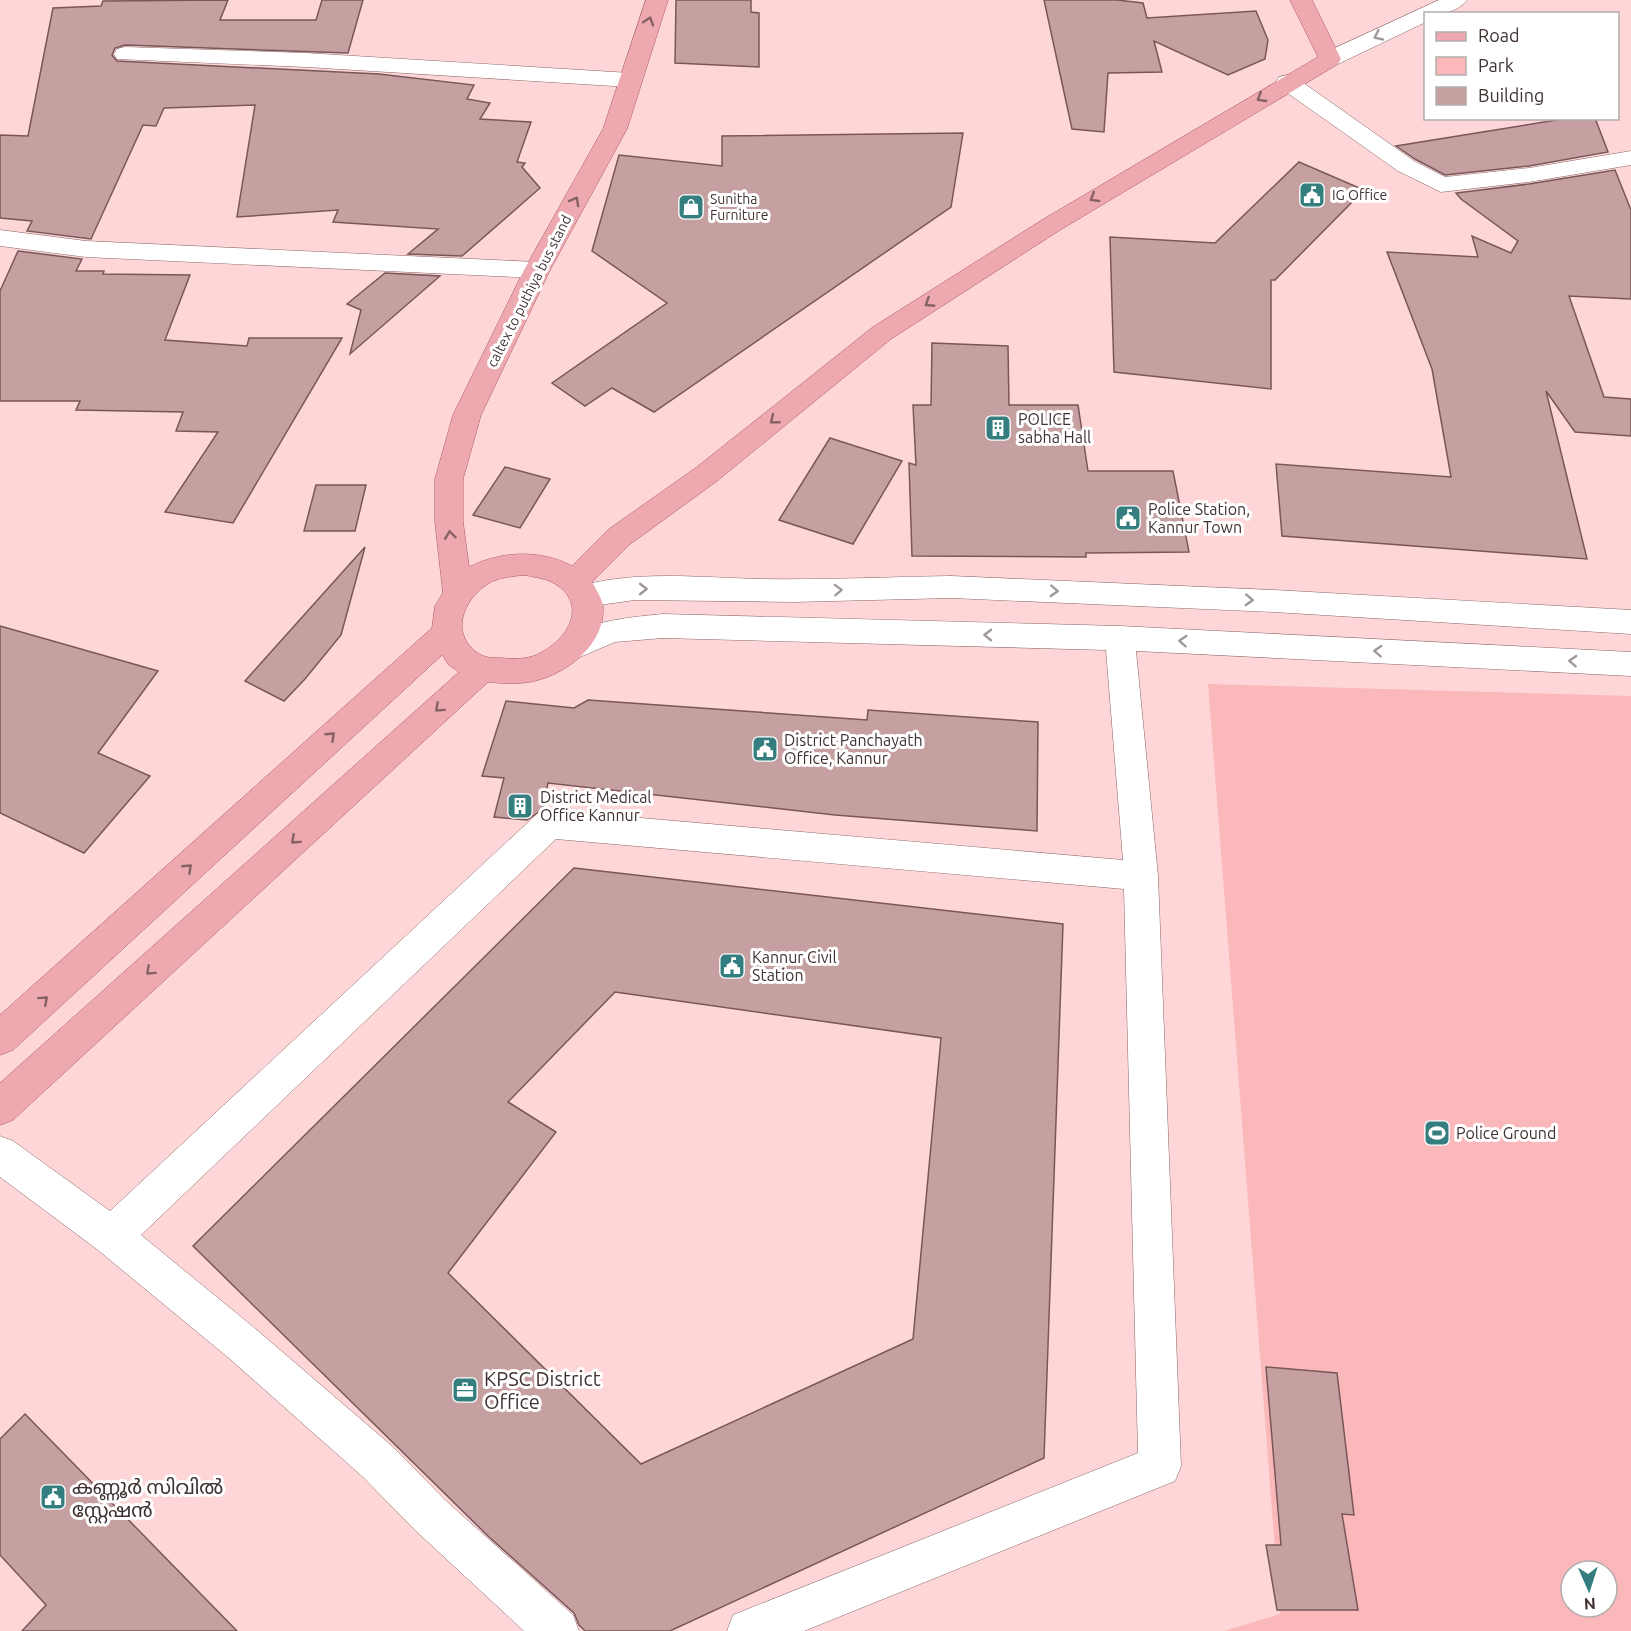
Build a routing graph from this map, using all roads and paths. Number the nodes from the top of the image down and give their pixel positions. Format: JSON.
{"nodes":[{"id":1,"x":657,"y":0,"type":"edge"},
{"id":2,"x":1301,"y":0,"type":"edge"},
{"id":3,"x":1456,"y":0,"type":"edge"},
{"id":4,"x":1430,"y":12,"type":"edge"},
{"id":5,"x":1424,"y":15,"type":"edge"},
{"id":6,"x":125,"y":54,"type":"dead end"},
{"id":7,"x":1330,"y":58,"type":"junction"},
{"id":8,"x":630,"y":80,"type":"junction"},
{"id":9,"x":1287,"y":82,"type":"junction"},
{"id":10,"x":1631,"y":158,"type":"edge"},
{"id":11,"x":0,"y":238,"type":"edge"},
{"id":12,"x":537,"y":270,"type":"junction"},
{"id":13,"x":580,"y":589,"type":"junction"},
{"id":14,"x":458,"y":593,"type":"junction"},
{"id":15,"x":1631,"y":622,"type":"edge"},
{"id":16,"x":446,"y":633,"type":"junction"},
{"id":17,"x":1120,"y":638,"type":"junction"},
{"id":18,"x":573,"y":648,"type":"junction"},
{"id":19,"x":1631,"y":664,"type":"edge"},
{"id":20,"x":482,"y":669,"type":"junction"},
{"id":21,"x":1141,"y":876,"type":"junction"},
{"id":22,"x":0,"y":1038,"type":"edge"},
{"id":23,"x":0,"y":1107,"type":"edge"},
{"id":24,"x":0,"y":1154,"type":"edge"},
{"id":25,"x":112,"y":1236,"type":"junction"},
{"id":26,"x":557,"y":1631,"type":"edge"},
{"id":27,"x":749,"y":1631,"type":"edge"}],
"edges":[{"from":8,"to":1,"type":"main road","name":"caltex to puthiya bus stand","one_way":true},
{"from":2,"to":7,"type":"main road"},
{"from":3,"to":4,"type":"street"},
{"from":5,"to":7,"type":"street","one_way":true},
{"from":6,"to":8,"type":"street"},
{"from":7,"to":9,"type":"main road"},
{"from":12,"to":8,"type":"main road","name":"caltex to puthiya bus stand","one_way":true},
{"from":9,"to":10,"type":"street"},
{"from":9,"to":13,"type":"main road","one_way":true},
{"from":11,"to":12,"type":"street"},
{"from":14,"to":12,"type":"main road","name":"caltex to puthiya bus stand","one_way":true},
{"from":13,"to":14,"type":"main road"},
{"from":13,"to":15,"type":"street","one_way":true},
{"from":13,"to":18,"type":"main road"},
{"from":14,"to":16,"type":"main road"},
{"from":16,"to":20,"type":"main road"},
{"from":22,"to":16,"type":"main road","one_way":true},
{"from":17,"to":18,"type":"street","one_way":true},
{"from":19,"to":17,"type":"street","one_way":true},
{"from":17,"to":21,"type":"street"},
{"from":18,"to":20,"type":"main road"},
{"from":20,"to":23,"type":"main road","one_way":true},
{"from":21,"to":25,"type":"street"},
{"from":21,"to":27,"type":"street"},
{"from":24,"to":25,"type":"street"},
{"from":25,"to":26,"type":"street"}]}
